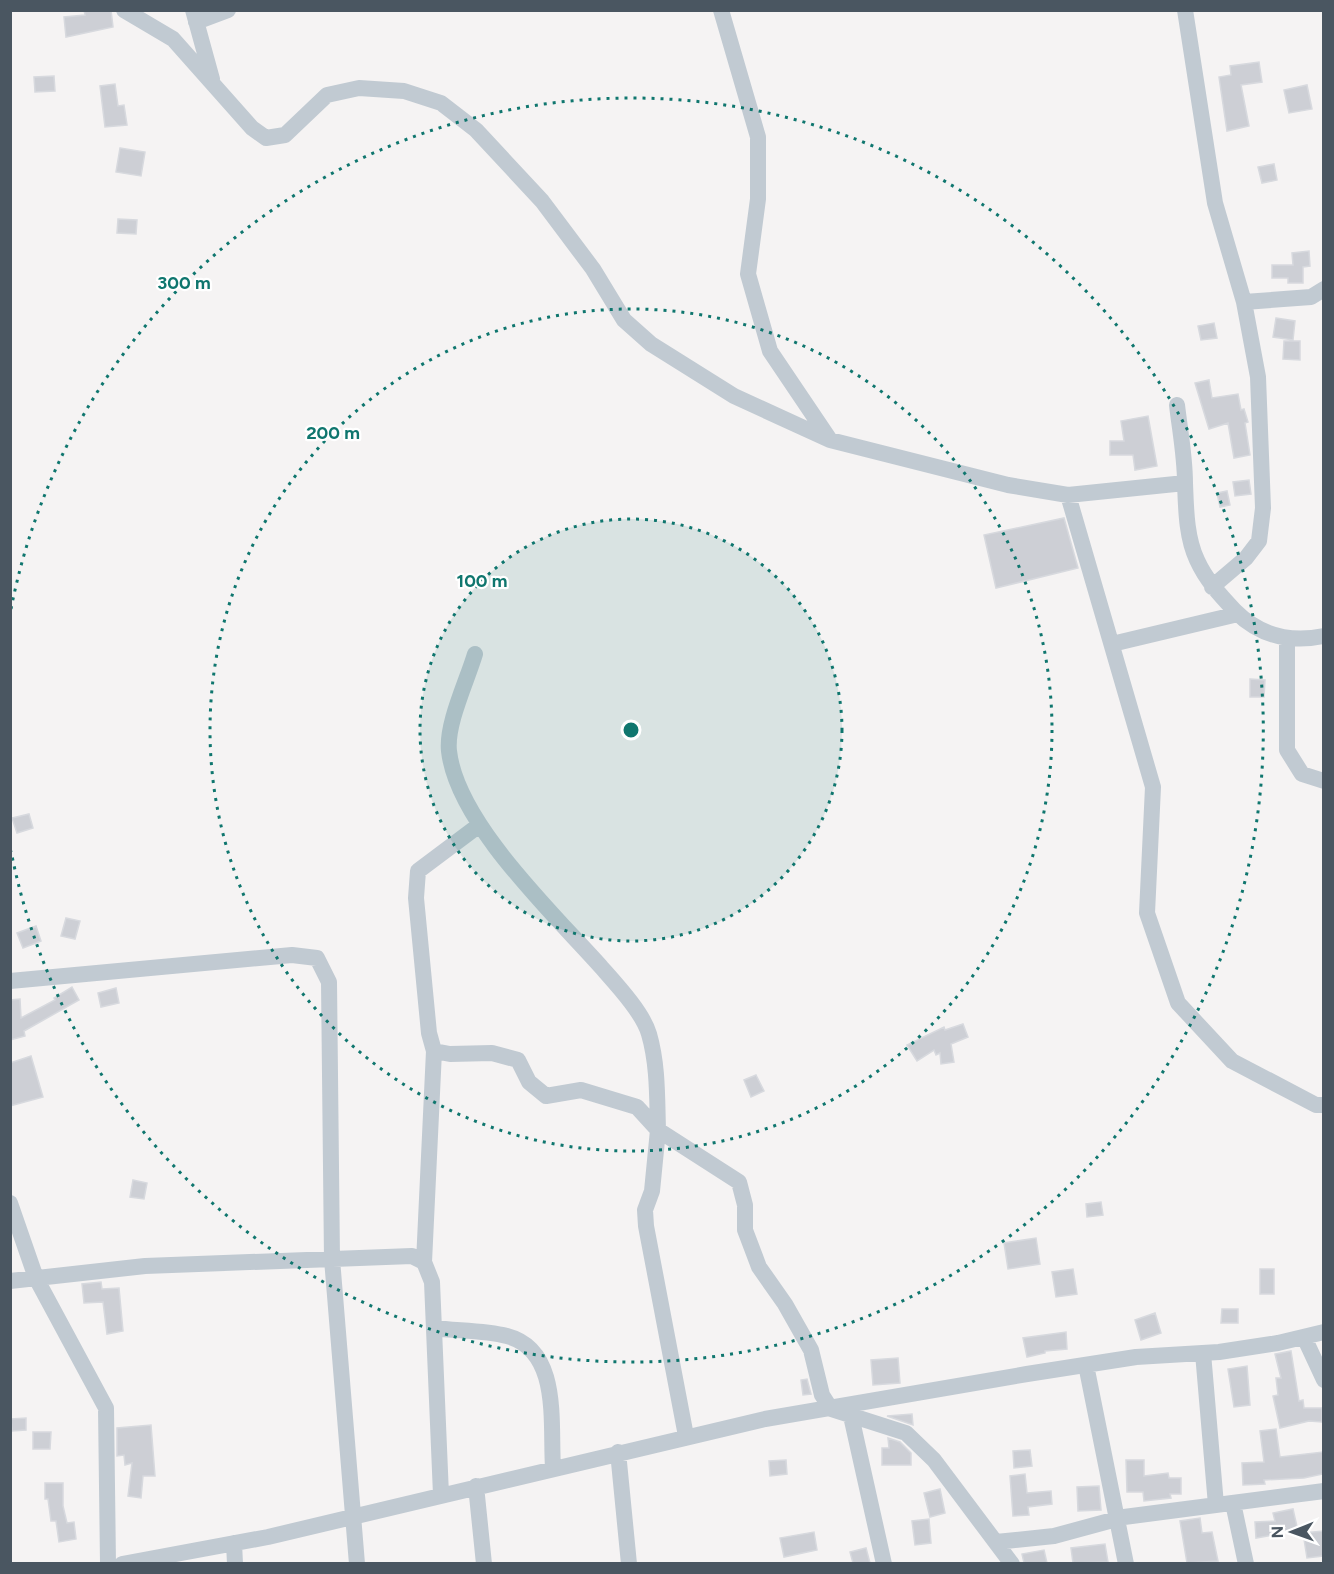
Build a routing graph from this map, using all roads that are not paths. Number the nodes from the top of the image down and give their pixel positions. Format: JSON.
{"nodes":[{"id":1,"x":124,"y":10,"type":"edge"},
{"id":2,"x":228,"y":10,"type":"edge"},
{"id":3,"x":721,"y":10,"type":"edge"},
{"id":4,"x":1185,"y":10,"type":"edge"},
{"id":5,"x":195,"y":16,"type":"edge"},
{"id":6,"x":212,"y":82,"type":"junction"},
{"id":7,"x":1323,"y":289,"type":"edge"},
{"id":8,"x":1245,"y":302,"type":"junction"},
{"id":9,"x":1177,"y":405,"type":"dead end"},
{"id":10,"x":831,"y":440,"type":"junction"},
{"id":11,"x":1185,"y":483,"type":"junction"},
{"id":12,"x":1068,"y":495,"type":"junction"},
{"id":13,"x":1212,"y":587,"type":"junction"},
{"id":14,"x":1238,"y":614,"type":"junction"},
{"id":15,"x":1323,"y":636,"type":"edge"},
{"id":16,"x":1287,"y":638,"type":"junction"},
{"id":17,"x":1112,"y":644,"type":"junction"},
{"id":18,"x":475,"y":654,"type":"dead end"},
{"id":19,"x":1323,"y":781,"type":"edge"},
{"id":20,"x":478,"y":826,"type":"junction"},
{"id":21,"x":10,"y":981,"type":"edge"},
{"id":22,"x":434,"y":1051,"type":"junction"},
{"id":23,"x":1323,"y":1105,"type":"edge"},
{"id":24,"x":658,"y":1130,"type":"junction"},
{"id":25,"x":10,"y":1203,"type":"edge"},
{"id":26,"x":332,"y":1258,"type":"junction"},
{"id":27,"x":424,"y":1262,"type":"junction"},
{"id":28,"x":36,"y":1278,"type":"junction"},
{"id":29,"x":10,"y":1281,"type":"edge"},
{"id":30,"x":434,"y":1328,"type":"junction"},
{"id":31,"x":1323,"y":1332,"type":"edge"},
{"id":32,"x":1304,"y":1337,"type":"junction"},
{"id":33,"x":1203,"y":1353,"type":"junction"},
{"id":34,"x":1086,"y":1365,"type":"junction"},
{"id":35,"x":1323,"y":1380,"type":"edge"},
{"id":36,"x":831,"y":1409,"type":"junction"},
{"id":37,"x":850,"y":1411,"type":"junction"},
{"id":38,"x":686,"y":1436,"type":"junction"},
{"id":39,"x":618,"y":1452,"type":"junction"},
{"id":40,"x":553,"y":1468,"type":"junction"},
{"id":41,"x":476,"y":1486,"type":"junction"},
{"id":42,"x":1323,"y":1491,"type":"edge"},
{"id":43,"x":441,"y":1495,"type":"junction"},
{"id":44,"x":1233,"y":1503,"type":"junction"},
{"id":45,"x":1216,"y":1505,"type":"junction"},
{"id":46,"x":353,"y":1516,"type":"junction"},
{"id":47,"x":1117,"y":1519,"type":"junction"},
{"id":48,"x":996,"y":1542,"type":"junction"},
{"id":49,"x":234,"y":1543,"type":"junction"},
{"id":50,"x":108,"y":1563,"type":"edge"},
{"id":51,"x":122,"y":1563,"type":"edge"},
{"id":52,"x":235,"y":1563,"type":"edge"},
{"id":53,"x":357,"y":1563,"type":"edge"},
{"id":54,"x":484,"y":1563,"type":"edge"},
{"id":55,"x":629,"y":1563,"type":"edge"},
{"id":56,"x":884,"y":1563,"type":"edge"},
{"id":57,"x":1012,"y":1563,"type":"edge"},
{"id":58,"x":1126,"y":1563,"type":"edge"},
{"id":59,"x":1246,"y":1563,"type":"edge"}],
"edges":[{"from":1,"to":6,"type":"street"},
{"from":2,"to":5,"type":"street"},
{"from":3,"to":10,"type":"street"},
{"from":4,"to":8,"type":"street"},
{"from":5,"to":6,"type":"street"},
{"from":6,"to":10,"type":"street"},
{"from":7,"to":8,"type":"street"},
{"from":8,"to":13,"type":"street"},
{"from":9,"to":11,"type":"street"},
{"from":10,"to":12,"type":"street"},
{"from":11,"to":12,"type":"street"},
{"from":11,"to":13,"type":"street"},
{"from":12,"to":17,"type":"street"},
{"from":13,"to":14,"type":"street"},
{"from":14,"to":16,"type":"street"},
{"from":14,"to":17,"type":"street"},
{"from":15,"to":16,"type":"street"},
{"from":16,"to":19,"type":"street"},
{"from":17,"to":23,"type":"street"},
{"from":18,"to":20,"type":"street"},
{"from":20,"to":22,"type":"street"},
{"from":20,"to":24,"type":"street"},
{"from":21,"to":26,"type":"street"},
{"from":22,"to":24,"type":"street"},
{"from":22,"to":27,"type":"street"},
{"from":24,"to":36,"type":"street"},
{"from":24,"to":38,"type":"street"},
{"from":25,"to":28,"type":"street"},
{"from":26,"to":27,"type":"street"},
{"from":26,"to":28,"type":"street"},
{"from":26,"to":46,"type":"street"},
{"from":27,"to":30,"type":"street"},
{"from":28,"to":29,"type":"street"},
{"from":28,"to":50,"type":"street"},
{"from":30,"to":40,"type":"street"},
{"from":30,"to":43,"type":"street"},
{"from":31,"to":32,"type":"street"},
{"from":32,"to":33,"type":"street"},
{"from":32,"to":35,"type":"street"},
{"from":33,"to":34,"type":"street"},
{"from":33,"to":45,"type":"street"},
{"from":34,"to":37,"type":"street"},
{"from":34,"to":47,"type":"street"},
{"from":36,"to":37,"type":"street"},
{"from":36,"to":38,"type":"street"},
{"from":37,"to":48,"type":"street"},
{"from":37,"to":56,"type":"street"},
{"from":38,"to":39,"type":"street"},
{"from":39,"to":40,"type":"street"},
{"from":39,"to":55,"type":"street"},
{"from":40,"to":41,"type":"street"},
{"from":41,"to":43,"type":"street"},
{"from":41,"to":54,"type":"street"},
{"from":42,"to":44,"type":"street"},
{"from":43,"to":46,"type":"street"},
{"from":44,"to":45,"type":"street"},
{"from":44,"to":59,"type":"street"},
{"from":45,"to":47,"type":"street"},
{"from":46,"to":49,"type":"street"},
{"from":46,"to":53,"type":"street"},
{"from":47,"to":48,"type":"street"},
{"from":47,"to":58,"type":"street"},
{"from":48,"to":57,"type":"street"},
{"from":49,"to":51,"type":"street"},
{"from":49,"to":52,"type":"street"}]}
